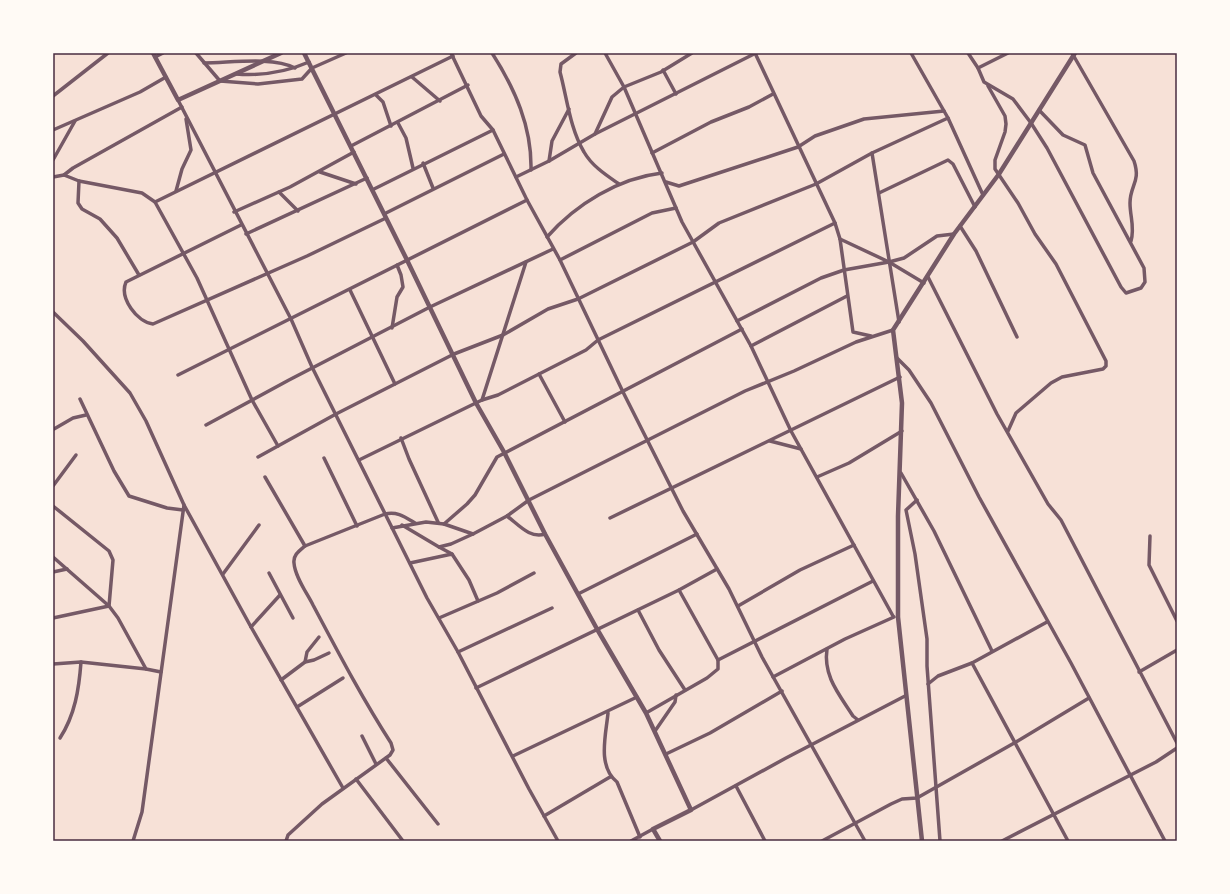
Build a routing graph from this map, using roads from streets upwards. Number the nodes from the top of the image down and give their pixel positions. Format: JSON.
{"nodes":[{"id":1,"x":108,"y":53,"type":"edge"},
{"id":2,"x":163,"y":53,"type":"edge"},
{"id":3,"x":196,"y":53,"type":"edge"},
{"id":4,"x":281,"y":53,"type":"edge"},
{"id":5,"x":304,"y":53,"type":"edge"},
{"id":6,"x":346,"y":53,"type":"edge"},
{"id":7,"x":492,"y":53,"type":"edge"},
{"id":8,"x":576,"y":53,"type":"edge"},
{"id":9,"x":606,"y":53,"type":"edge"},
{"id":10,"x":692,"y":53,"type":"edge"},
{"id":11,"x":755,"y":53,"type":"edge"},
{"id":12,"x":911,"y":53,"type":"edge"},
{"id":13,"x":968,"y":53,"type":"edge"},
{"id":14,"x":1008,"y":53,"type":"edge"},
{"id":15,"x":1074,"y":54,"type":"edge"},
{"id":16,"x":154,"y":55,"type":"edge"},
{"id":17,"x":452,"y":55,"type":"edge"},
{"id":18,"x":261,"y":62,"type":"junction"},
{"id":19,"x":309,"y":62,"type":"junction"},
{"id":20,"x":204,"y":63,"type":"junction"},
{"id":21,"x":295,"y":68,"type":"junction"},
{"id":22,"x":312,"y":68,"type":"junction"},
{"id":23,"x":978,"y":68,"type":"junction"},
{"id":24,"x":663,"y":70,"type":"junction"},
{"id":25,"x":234,"y":74,"type":"junction"},
{"id":26,"x":166,"y":77,"type":"junction"},
{"id":27,"x":412,"y":77,"type":"junction"},
{"id":28,"x":220,"y":81,"type":"junction"},
{"id":29,"x":468,"y":85,"type":"junction"},
{"id":30,"x":987,"y":85,"type":"junction"},
{"id":31,"x":624,"y":87,"type":"junction"},
{"id":32,"x":676,"y":94,"type":"junction"},
{"id":33,"x":773,"y":94,"type":"junction"},
{"id":34,"x":376,"y":95,"type":"junction"},
{"id":35,"x":53,"y":96,"type":"edge"},
{"id":36,"x":178,"y":100,"type":"junction"},
{"id":37,"x":440,"y":101,"type":"junction"},
{"id":38,"x":182,"y":107,"type":"junction"},
{"id":39,"x":570,"y":109,"type":"junction"},
{"id":40,"x":1039,"y":110,"type":"junction"},
{"id":41,"x":944,"y":111,"type":"junction"},
{"id":42,"x":186,"y":114,"type":"junction"},
{"id":43,"x":335,"y":114,"type":"junction"},
{"id":44,"x":635,"y":114,"type":"junction"},
{"id":45,"x":948,"y":118,"type":"junction"},
{"id":46,"x":75,"y":121,"type":"junction"},
{"id":47,"x":398,"y":122,"type":"junction"},
{"id":48,"x":1031,"y":123,"type":"junction"},
{"id":49,"x":391,"y":126,"type":"junction"},
{"id":50,"x":53,"y":130,"type":"edge"},
{"id":51,"x":493,"y":130,"type":"junction"},
{"id":52,"x":595,"y":134,"type":"junction"},
{"id":53,"x":580,"y":143,"type":"junction"},
{"id":54,"x":351,"y":146,"type":"junction"},
{"id":55,"x":798,"y":146,"type":"junction"},
{"id":56,"x":354,"y":152,"type":"junction"},
{"id":57,"x":652,"y":153,"type":"junction"},
{"id":58,"x":872,"y":153,"type":"junction"},
{"id":59,"x":504,"y":154,"type":"junction"},
{"id":60,"x":53,"y":160,"type":"edge"},
{"id":61,"x":549,"y":161,"type":"junction"},
{"id":62,"x":423,"y":163,"type":"junction"},
{"id":63,"x":413,"y":168,"type":"junction"},
{"id":64,"x":531,"y":170,"type":"junction"},
{"id":65,"x":320,"y":172,"type":"junction"},
{"id":66,"x":214,"y":173,"type":"junction"},
{"id":67,"x":662,"y":173,"type":"junction"},
{"id":68,"x":999,"y":174,"type":"junction"},
{"id":69,"x":64,"y":175,"type":"junction"},
{"id":70,"x":516,"y":177,"type":"junction"},
{"id":71,"x":53,"y":178,"type":"edge"},
{"id":72,"x":367,"y":178,"type":"junction"},
{"id":73,"x":79,"y":180,"type":"junction"},
{"id":74,"x":666,"y":182,"type":"junction"},
{"id":75,"x":356,"y":184,"type":"junction"},
{"id":76,"x":619,"y":184,"type":"junction"},
{"id":77,"x":816,"y":184,"type":"junction"},
{"id":78,"x":433,"y":188,"type":"junction"},
{"id":79,"x":372,"y":190,"type":"junction"},
{"id":80,"x":176,"y":191,"type":"junction"},
{"id":81,"x":279,"y":192,"type":"junction"},
{"id":82,"x":879,"y":193,"type":"junction"},
{"id":83,"x":984,"y":195,"type":"junction"},
{"id":84,"x":527,"y":200,"type":"junction"},
{"id":85,"x":155,"y":202,"type":"junction"},
{"id":86,"x":975,"y":207,"type":"junction"},
{"id":87,"x":676,"y":208,"type":"junction"},
{"id":88,"x":298,"y":211,"type":"junction"},
{"id":89,"x":234,"y":212,"type":"junction"},
{"id":90,"x":385,"y":216,"type":"junction"},
{"id":91,"x":835,"y":223,"type":"junction"},
{"id":92,"x":241,"y":226,"type":"junction"},
{"id":93,"x":960,"y":226,"type":"junction"},
{"id":94,"x":246,"y":234,"type":"junction"},
{"id":95,"x":954,"y":234,"type":"junction"},
{"id":96,"x":547,"y":237,"type":"junction"},
{"id":97,"x":840,"y":239,"type":"junction"},
{"id":98,"x":1131,"y":241,"type":"junction"},
{"id":99,"x":693,"y":242,"type":"junction"},
{"id":100,"x":554,"y":250,"type":"junction"},
{"id":101,"x":184,"y":254,"type":"junction"},
{"id":102,"x":407,"y":260,"type":"junction"},
{"id":103,"x":560,"y":260,"type":"junction"},
{"id":104,"x":526,"y":262,"type":"junction"},
{"id":105,"x":889,"y":262,"type":"junction"},
{"id":106,"x":397,"y":265,"type":"junction"},
{"id":107,"x":844,"y":270,"type":"junction"},
{"id":108,"x":267,"y":274,"type":"junction"},
{"id":109,"x":139,"y":275,"type":"junction"},
{"id":110,"x":928,"y":277,"type":"junction"},
{"id":111,"x":715,"y":280,"type":"junction"},
{"id":112,"x":924,"y":283,"type":"junction"},
{"id":113,"x":350,"y":290,"type":"junction"},
{"id":114,"x":847,"y":296,"type":"junction"},
{"id":115,"x":578,"y":299,"type":"junction"},
{"id":116,"x":207,"y":302,"type":"junction"},
{"id":117,"x":430,"y":308,"type":"junction"},
{"id":118,"x":53,"y":312,"type":"edge"},
{"id":119,"x":290,"y":319,"type":"junction"},
{"id":120,"x":738,"y":321,"type":"junction"},
{"id":121,"x":899,"y":323,"type":"junction"},
{"id":122,"x":392,"y":328,"type":"junction"},
{"id":123,"x":742,"y":329,"type":"junction"},
{"id":124,"x":893,"y":330,"type":"junction"},
{"id":125,"x":503,"y":335,"type":"junction"},
{"id":126,"x":872,"y":336,"type":"junction"},
{"id":127,"x":1017,"y":336,"type":"dead end"},
{"id":128,"x":374,"y":338,"type":"junction"},
{"id":129,"x":598,"y":340,"type":"junction"},
{"id":130,"x":751,"y":346,"type":"junction"},
{"id":131,"x":230,"y":350,"type":"junction"},
{"id":132,"x":454,"y":354,"type":"junction"},
{"id":133,"x":896,"y":358,"type":"junction"},
{"id":134,"x":312,"y":367,"type":"junction"},
{"id":135,"x":539,"y":374,"type":"junction"},
{"id":136,"x":178,"y":375,"type":"dead end"},
{"id":137,"x":900,"y":377,"type":"junction"},
{"id":138,"x":768,"y":382,"type":"junction"},
{"id":139,"x":395,"y":384,"type":"junction"},
{"id":140,"x":623,"y":392,"type":"junction"},
{"id":141,"x":80,"y":399,"type":"dead end"},
{"id":142,"x":252,"y":400,"type":"junction"},
{"id":143,"x":482,"y":400,"type":"junction"},
{"id":144,"x":476,"y":404,"type":"junction"},
{"id":145,"x":336,"y":414,"type":"junction"},
{"id":146,"x":86,"y":415,"type":"junction"},
{"id":147,"x":565,"y":422,"type":"junction"},
{"id":148,"x":206,"y":425,"type":"dead end"},
{"id":149,"x":54,"y":429,"type":"edge"},
{"id":150,"x":902,"y":430,"type":"junction"},
{"id":151,"x":790,"y":431,"type":"junction"},
{"id":152,"x":1008,"y":432,"type":"junction"},
{"id":153,"x":401,"y":438,"type":"junction"},
{"id":154,"x":649,"y":440,"type":"junction"},
{"id":155,"x":770,"y":441,"type":"junction"},
{"id":156,"x":278,"y":446,"type":"junction"},
{"id":157,"x":801,"y":449,"type":"junction"},
{"id":158,"x":504,"y":452,"type":"junction"},
{"id":159,"x":76,"y":455,"type":"dead end"},
{"id":160,"x":258,"y":457,"type":"dead end"},
{"id":161,"x":324,"y":458,"type":"dead end"},
{"id":162,"x":359,"y":460,"type":"junction"},
{"id":163,"x":901,"y":473,"type":"junction"},
{"id":164,"x":265,"y":476,"type":"dead end"},
{"id":165,"x":817,"y":477,"type":"junction"},
{"id":166,"x":53,"y":486,"type":"edge"},
{"id":167,"x":671,"y":488,"type":"junction"},
{"id":168,"x":529,"y":500,"type":"junction"},
{"id":169,"x":917,"y":500,"type":"junction"},
{"id":170,"x":184,"y":505,"type":"junction"},
{"id":171,"x":53,"y":506,"type":"edge"},
{"id":172,"x":183,"y":510,"type":"junction"},
{"id":173,"x":906,"y":510,"type":"junction"},
{"id":174,"x":385,"y":514,"type":"junction"},
{"id":175,"x":507,"y":516,"type":"junction"},
{"id":176,"x":898,"y":516,"type":"junction"},
{"id":177,"x":610,"y":518,"type":"dead end"},
{"id":178,"x":438,"y":522,"type":"junction"},
{"id":179,"x":415,"y":523,"type":"junction"},
{"id":180,"x":444,"y":524,"type":"junction"},
{"id":181,"x":402,"y":525,"type":"junction"},
{"id":182,"x":259,"y":526,"type":"dead end"},
{"id":183,"x":357,"y":526,"type":"junction"},
{"id":184,"x":392,"y":528,"type":"junction"},
{"id":185,"x":473,"y":534,"type":"junction"},
{"id":186,"x":545,"y":534,"type":"junction"},
{"id":187,"x":697,"y":534,"type":"junction"},
{"id":188,"x":1150,"y":536,"type":"dead end"},
{"id":189,"x":854,"y":544,"type":"junction"},
{"id":190,"x":305,"y":546,"type":"junction"},
{"id":191,"x":439,"y":547,"type":"junction"},
{"id":192,"x":452,"y":554,"type":"junction"},
{"id":193,"x":53,"y":557,"type":"edge"},
{"id":194,"x":410,"y":563,"type":"junction"},
{"id":195,"x":67,"y":569,"type":"junction"},
{"id":196,"x":718,"y":569,"type":"junction"},
{"id":197,"x":53,"y":572,"type":"edge"},
{"id":198,"x":269,"y":573,"type":"dead end"},
{"id":199,"x":223,"y":574,"type":"junction"},
{"id":200,"x":534,"y":574,"type":"dead end"},
{"id":201,"x":873,"y":581,"type":"junction"},
{"id":202,"x":679,"y":590,"type":"junction"},
{"id":203,"x":578,"y":594,"type":"junction"},
{"id":204,"x":280,"y":595,"type":"junction"},
{"id":205,"x":478,"y":601,"type":"junction"},
{"id":206,"x":109,"y":606,"type":"junction"},
{"id":207,"x":738,"y":606,"type":"junction"},
{"id":208,"x":552,"y":608,"type":"dead end"},
{"id":209,"x":638,"y":610,"type":"junction"},
{"id":210,"x":895,"y":617,"type":"junction"},
{"id":211,"x":53,"y":618,"type":"edge"},
{"id":212,"x":293,"y":618,"type":"dead end"},
{"id":213,"x":439,"y":618,"type":"junction"},
{"id":214,"x":1177,"y":620,"type":"edge"},
{"id":215,"x":1047,"y":622,"type":"junction"},
{"id":216,"x":251,"y":627,"type":"junction"},
{"id":217,"x":597,"y":629,"type":"junction"},
{"id":218,"x":319,"y":637,"type":"dead end"},
{"id":219,"x":754,"y":640,"type":"junction"},
{"id":220,"x":827,"y":648,"type":"junction"},
{"id":221,"x":1177,"y":650,"type":"edge"},
{"id":222,"x":992,"y":651,"type":"junction"},
{"id":223,"x":458,"y":652,"type":"junction"},
{"id":224,"x":328,"y":653,"type":"dead end"},
{"id":225,"x":718,"y":660,"type":"junction"},
{"id":226,"x":81,"y":662,"type":"junction"},
{"id":227,"x":305,"y":662,"type":"junction"},
{"id":228,"x":972,"y":663,"type":"junction"},
{"id":229,"x":53,"y":664,"type":"edge"},
{"id":230,"x":146,"y":668,"type":"junction"},
{"id":231,"x":161,"y":672,"type":"junction"},
{"id":232,"x":1139,"y":672,"type":"junction"},
{"id":233,"x":773,"y":677,"type":"junction"},
{"id":234,"x":343,"y":678,"type":"dead end"},
{"id":235,"x":281,"y":680,"type":"junction"},
{"id":236,"x":928,"y":684,"type":"junction"},
{"id":237,"x":476,"y":688,"type":"junction"},
{"id":238,"x":685,"y":690,"type":"junction"},
{"id":239,"x":782,"y":691,"type":"junction"},
{"id":240,"x":676,"y":695,"type":"junction"},
{"id":241,"x":905,"y":696,"type":"junction"},
{"id":242,"x":637,"y":697,"type":"junction"},
{"id":243,"x":1089,"y":698,"type":"junction"},
{"id":244,"x":297,"y":707,"type":"junction"},
{"id":245,"x":608,"y":712,"type":"junction"},
{"id":246,"x":646,"y":713,"type":"junction"},
{"id":247,"x":858,"y":720,"type":"junction"},
{"id":248,"x":655,"y":731,"type":"junction"},
{"id":249,"x":362,"y":736,"type":"dead end"},
{"id":250,"x":60,"y":738,"type":"dead end"},
{"id":251,"x":1016,"y":742,"type":"junction"},
{"id":252,"x":1177,"y":743,"type":"edge"},
{"id":253,"x":811,"y":744,"type":"junction"},
{"id":254,"x":1177,"y":748,"type":"edge"},
{"id":255,"x":666,"y":754,"type":"junction"},
{"id":256,"x":513,"y":756,"type":"junction"},
{"id":257,"x":386,"y":758,"type":"junction"},
{"id":258,"x":376,"y":764,"type":"junction"},
{"id":259,"x":1129,"y":775,"type":"junction"},
{"id":260,"x":610,"y":777,"type":"junction"},
{"id":261,"x":356,"y":779,"type":"junction"},
{"id":262,"x":736,"y":786,"type":"junction"},
{"id":263,"x":343,"y":788,"type":"junction"},
{"id":264,"x":935,"y":788,"type":"junction"},
{"id":265,"x":917,"y":798,"type":"junction"},
{"id":266,"x":691,"y":810,"type":"junction"},
{"id":267,"x":1054,"y":814,"type":"junction"},
{"id":268,"x":544,"y":816,"type":"junction"},
{"id":269,"x":854,"y":822,"type":"junction"},
{"id":270,"x":438,"y":824,"type":"dead end"},
{"id":271,"x":653,"y":829,"type":"junction"},
{"id":272,"x":640,"y":836,"type":"junction"},
{"id":273,"x":133,"y":841,"type":"edge"},
{"id":274,"x":286,"y":841,"type":"edge"},
{"id":275,"x":403,"y":841,"type":"edge"},
{"id":276,"x":558,"y":841,"type":"edge"},
{"id":277,"x":631,"y":841,"type":"edge"},
{"id":278,"x":660,"y":841,"type":"edge"},
{"id":279,"x":765,"y":841,"type":"edge"},
{"id":280,"x":822,"y":841,"type":"edge"},
{"id":281,"x":865,"y":841,"type":"edge"},
{"id":282,"x":922,"y":841,"type":"edge"},
{"id":283,"x":940,"y":841,"type":"edge"},
{"id":284,"x":1002,"y":841,"type":"edge"},
{"id":285,"x":1068,"y":841,"type":"edge"},
{"id":286,"x":1165,"y":841,"type":"edge"}],
"edges":[{"from":1,"to":35,"type":"street"},
{"from":2,"to":16,"type":"street"},
{"from":3,"to":20,"type":"street"},
{"from":4,"to":18,"type":"street"},
{"from":5,"to":19,"type":"street"},
{"from":6,"to":22,"type":"street"},
{"from":7,"to":64,"type":"street"},
{"from":8,"to":39,"type":"street"},
{"from":9,"to":31,"type":"street"},
{"from":10,"to":24,"type":"street"},
{"from":11,"to":32,"type":"street"},
{"from":11,"to":33,"type":"street"},
{"from":12,"to":41,"type":"street"},
{"from":13,"to":23,"type":"street"},
{"from":14,"to":23,"type":"street"},
{"from":15,"to":40,"type":"street"},
{"from":15,"to":98,"type":"street"},
{"from":16,"to":26,"type":"street"},
{"from":17,"to":27,"type":"street"},
{"from":17,"to":29,"type":"street"},
{"from":18,"to":20,"type":"street"},
{"from":18,"to":21,"type":"street"},
{"from":18,"to":25,"type":"street"},
{"from":19,"to":21,"type":"street"},
{"from":19,"to":22,"type":"street"},
{"from":20,"to":28,"type":"street"},
{"from":21,"to":25,"type":"street"},
{"from":22,"to":28,"type":"street"},
{"from":22,"to":43,"type":"street"},
{"from":23,"to":30,"type":"street"},
{"from":24,"to":31,"type":"street"},
{"from":24,"to":32,"type":"street"},
{"from":25,"to":28,"type":"street"},
{"from":26,"to":36,"type":"street"},
{"from":26,"to":46,"type":"street"},
{"from":27,"to":34,"type":"street"},
{"from":27,"to":37,"type":"street"},
{"from":28,"to":36,"type":"street"},
{"from":29,"to":37,"type":"street"},
{"from":29,"to":51,"type":"street"},
{"from":30,"to":48,"type":"street"},
{"from":30,"to":68,"type":"street"},
{"from":31,"to":44,"type":"street"},
{"from":31,"to":52,"type":"street"},
{"from":32,"to":44,"type":"street"},
{"from":33,"to":55,"type":"street"},
{"from":33,"to":57,"type":"street"},
{"from":34,"to":43,"type":"street"},
{"from":34,"to":49,"type":"street"},
{"from":36,"to":38,"type":"street"},
{"from":37,"to":47,"type":"street"},
{"from":38,"to":42,"type":"street"},
{"from":38,"to":69,"type":"street"},
{"from":39,"to":53,"type":"street"},
{"from":39,"to":61,"type":"street"},
{"from":40,"to":48,"type":"street"},
{"from":40,"to":98,"type":"street"},
{"from":41,"to":45,"type":"street"},
{"from":41,"to":55,"type":"street"},
{"from":42,"to":66,"type":"street"},
{"from":42,"to":80,"type":"street"},
{"from":43,"to":54,"type":"street"},
{"from":43,"to":66,"type":"street"},
{"from":44,"to":52,"type":"street"},
{"from":44,"to":57,"type":"street"},
{"from":45,"to":58,"type":"street"},
{"from":45,"to":83,"type":"street"},
{"from":46,"to":50,"type":"street"},
{"from":46,"to":60,"type":"street"},
{"from":47,"to":49,"type":"street"},
{"from":47,"to":63,"type":"street"},
{"from":48,"to":68,"type":"street"},
{"from":48,"to":98,"type":"street"},
{"from":49,"to":54,"type":"street"},
{"from":51,"to":59,"type":"street"},
{"from":51,"to":62,"type":"street"},
{"from":52,"to":53,"type":"street"},
{"from":53,"to":61,"type":"street"},
{"from":53,"to":76,"type":"street"},
{"from":54,"to":56,"type":"street"},
{"from":55,"to":74,"type":"street"},
{"from":55,"to":77,"type":"street"},
{"from":56,"to":65,"type":"street"},
{"from":56,"to":72,"type":"street"},
{"from":57,"to":67,"type":"street"},
{"from":58,"to":77,"type":"street"},
{"from":58,"to":82,"type":"street"},
{"from":59,"to":70,"type":"street"},
{"from":59,"to":78,"type":"street"},
{"from":61,"to":64,"type":"street"},
{"from":62,"to":63,"type":"street"},
{"from":62,"to":78,"type":"street"},
{"from":63,"to":79,"type":"street"},
{"from":64,"to":70,"type":"street"},
{"from":65,"to":75,"type":"street"},
{"from":65,"to":81,"type":"street"},
{"from":66,"to":80,"type":"street"},
{"from":66,"to":89,"type":"street"},
{"from":67,"to":74,"type":"street"},
{"from":67,"to":76,"type":"street"},
{"from":68,"to":83,"type":"street"},
{"from":68,"to":152,"type":"street"},
{"from":69,"to":71,"type":"street"},
{"from":69,"to":73,"type":"street"},
{"from":70,"to":84,"type":"street"},
{"from":72,"to":75,"type":"street"},
{"from":72,"to":79,"type":"street"},
{"from":73,"to":85,"type":"street"},
{"from":73,"to":109,"type":"street"},
{"from":74,"to":87,"type":"street"},
{"from":75,"to":88,"type":"street"},
{"from":76,"to":96,"type":"street"},
{"from":77,"to":91,"type":"street"},
{"from":77,"to":99,"type":"street"},
{"from":78,"to":90,"type":"street"},
{"from":79,"to":90,"type":"street"},
{"from":80,"to":85,"type":"street"},
{"from":81,"to":88,"type":"street"},
{"from":81,"to":89,"type":"street"},
{"from":82,"to":86,"type":"street"},
{"from":82,"to":105,"type":"street"},
{"from":83,"to":86,"type":"street"},
{"from":84,"to":96,"type":"street"},
{"from":84,"to":102,"type":"street"},
{"from":85,"to":101,"type":"street"},
{"from":86,"to":93,"type":"street"},
{"from":87,"to":99,"type":"street"},
{"from":87,"to":103,"type":"street"},
{"from":88,"to":94,"type":"street"},
{"from":89,"to":92,"type":"street"},
{"from":90,"to":102,"type":"street"},
{"from":90,"to":108,"type":"street"},
{"from":91,"to":97,"type":"street"},
{"from":91,"to":111,"type":"street"},
{"from":92,"to":94,"type":"street"},
{"from":92,"to":101,"type":"street"},
{"from":93,"to":95,"type":"street"},
{"from":93,"to":127,"type":"street"},
{"from":94,"to":108,"type":"street"},
{"from":95,"to":105,"type":"street"},
{"from":95,"to":110,"type":"street"},
{"from":96,"to":100,"type":"street"},
{"from":97,"to":105,"type":"street"},
{"from":97,"to":107,"type":"street"},
{"from":99,"to":111,"type":"street"},
{"from":99,"to":115,"type":"street"},
{"from":100,"to":103,"type":"street"},
{"from":100,"to":104,"type":"street"},
{"from":101,"to":109,"type":"street"},
{"from":101,"to":116,"type":"street"},
{"from":102,"to":106,"type":"street"},
{"from":102,"to":117,"type":"street"},
{"from":103,"to":115,"type":"street"},
{"from":104,"to":117,"type":"street"},
{"from":104,"to":125,"type":"street"},
{"from":105,"to":107,"type":"street"},
{"from":105,"to":112,"type":"street"},
{"from":105,"to":121,"type":"street"},
{"from":106,"to":113,"type":"street"},
{"from":106,"to":122,"type":"street"},
{"from":107,"to":114,"type":"street"},
{"from":107,"to":120,"type":"street"},
{"from":108,"to":116,"type":"street"},
{"from":108,"to":119,"type":"street"},
{"from":109,"to":116,"type":"street"},
{"from":110,"to":112,"type":"street"},
{"from":110,"to":152,"type":"street"},
{"from":111,"to":120,"type":"street"},
{"from":111,"to":129,"type":"street"},
{"from":112,"to":121,"type":"street"},
{"from":113,"to":119,"type":"street"},
{"from":113,"to":128,"type":"street"},
{"from":114,"to":126,"type":"street"},
{"from":114,"to":130,"type":"street"},
{"from":115,"to":125,"type":"street"},
{"from":115,"to":129,"type":"street"},
{"from":116,"to":131,"type":"street"},
{"from":117,"to":122,"type":"street"},
{"from":117,"to":132,"type":"street"},
{"from":118,"to":170,"type":"street"},
{"from":119,"to":131,"type":"street"},
{"from":119,"to":134,"type":"street"},
{"from":120,"to":123,"type":"street"},
{"from":121,"to":124,"type":"street"},
{"from":122,"to":128,"type":"street"},
{"from":123,"to":130,"type":"street"},
{"from":123,"to":140,"type":"street"},
{"from":124,"to":126,"type":"street"},
{"from":124,"to":133,"type":"street"},
{"from":125,"to":132,"type":"street"},
{"from":125,"to":143,"type":"street"},
{"from":126,"to":138,"type":"street"},
{"from":128,"to":134,"type":"street"},
{"from":128,"to":139,"type":"street"},
{"from":129,"to":135,"type":"street"},
{"from":129,"to":140,"type":"street"},
{"from":130,"to":138,"type":"street"},
{"from":131,"to":136,"type":"street"},
{"from":131,"to":142,"type":"street"},
{"from":132,"to":139,"type":"street"},
{"from":132,"to":144,"type":"street"},
{"from":133,"to":137,"type":"street"},
{"from":133,"to":215,"type":"street"},
{"from":134,"to":142,"type":"street"},
{"from":134,"to":145,"type":"street"},
{"from":135,"to":143,"type":"street"},
{"from":135,"to":147,"type":"street"},
{"from":137,"to":150,"type":"street"},
{"from":137,"to":151,"type":"street"},
{"from":138,"to":151,"type":"street"},
{"from":138,"to":154,"type":"street"},
{"from":139,"to":145,"type":"street"},
{"from":140,"to":147,"type":"street"},
{"from":140,"to":154,"type":"street"},
{"from":141,"to":146,"type":"street"},
{"from":142,"to":148,"type":"street"},
{"from":142,"to":156,"type":"street"},
{"from":143,"to":144,"type":"street"},
{"from":144,"to":153,"type":"street"},
{"from":144,"to":158,"type":"street"},
{"from":145,"to":156,"type":"street"},
{"from":145,"to":162,"type":"street"},
{"from":146,"to":149,"type":"street"},
{"from":146,"to":172,"type":"street"},
{"from":147,"to":158,"type":"street"},
{"from":150,"to":163,"type":"street"},
{"from":150,"to":165,"type":"street"},
{"from":151,"to":155,"type":"street"},
{"from":151,"to":157,"type":"street"},
{"from":152,"to":232,"type":"street"},
{"from":153,"to":162,"type":"street"},
{"from":153,"to":178,"type":"street"},
{"from":154,"to":167,"type":"street"},
{"from":154,"to":168,"type":"street"},
{"from":155,"to":157,"type":"street"},
{"from":155,"to":167,"type":"street"},
{"from":156,"to":160,"type":"street"},
{"from":157,"to":165,"type":"street"},
{"from":158,"to":168,"type":"street"},
{"from":158,"to":180,"type":"street"},
{"from":159,"to":166,"type":"street"},
{"from":161,"to":183,"type":"street"},
{"from":162,"to":174,"type":"street"},
{"from":163,"to":169,"type":"street"},
{"from":163,"to":176,"type":"street"},
{"from":164,"to":190,"type":"street"},
{"from":165,"to":189,"type":"street"},
{"from":167,"to":177,"type":"street"},
{"from":167,"to":187,"type":"street"},
{"from":168,"to":175,"type":"street"},
{"from":168,"to":186,"type":"street"},
{"from":169,"to":173,"type":"street"},
{"from":169,"to":222,"type":"street"},
{"from":170,"to":172,"type":"street"},
{"from":170,"to":199,"type":"street"},
{"from":171,"to":206,"type":"street"},
{"from":172,"to":231,"type":"street"},
{"from":173,"to":176,"type":"street"},
{"from":173,"to":236,"type":"street"},
{"from":174,"to":179,"type":"street"},
{"from":174,"to":183,"type":"street"},
{"from":174,"to":184,"type":"street"},
{"from":175,"to":185,"type":"street"},
{"from":175,"to":186,"type":"street"},
{"from":176,"to":210,"type":"street"},
{"from":178,"to":179,"type":"street"},
{"from":178,"to":180,"type":"street"},
{"from":179,"to":181,"type":"street"},
{"from":180,"to":185,"type":"street"},
{"from":181,"to":184,"type":"street"},
{"from":181,"to":191,"type":"street"},
{"from":182,"to":199,"type":"street"},
{"from":183,"to":190,"type":"street"},
{"from":184,"to":194,"type":"street"},
{"from":185,"to":191,"type":"street"},
{"from":186,"to":203,"type":"street"},
{"from":187,"to":196,"type":"street"},
{"from":187,"to":203,"type":"street"},
{"from":188,"to":214,"type":"street"},
{"from":189,"to":201,"type":"street"},
{"from":189,"to":207,"type":"street"},
{"from":190,"to":257,"type":"street"},
{"from":191,"to":192,"type":"street"},
{"from":192,"to":194,"type":"street"},
{"from":192,"to":205,"type":"street"},
{"from":193,"to":195,"type":"street"},
{"from":194,"to":213,"type":"street"},
{"from":195,"to":197,"type":"street"},
{"from":195,"to":206,"type":"street"},
{"from":196,"to":202,"type":"street"},
{"from":196,"to":207,"type":"street"},
{"from":198,"to":204,"type":"street"},
{"from":199,"to":216,"type":"street"},
{"from":200,"to":205,"type":"street"},
{"from":201,"to":210,"type":"street"},
{"from":201,"to":219,"type":"street"},
{"from":202,"to":209,"type":"street"},
{"from":202,"to":225,"type":"street"},
{"from":203,"to":217,"type":"street"},
{"from":204,"to":212,"type":"street"},
{"from":204,"to":216,"type":"street"},
{"from":205,"to":213,"type":"street"},
{"from":206,"to":211,"type":"street"},
{"from":206,"to":230,"type":"street"},
{"from":207,"to":219,"type":"street"},
{"from":208,"to":223,"type":"street"},
{"from":209,"to":217,"type":"street"},
{"from":209,"to":238,"type":"street"},
{"from":210,"to":220,"type":"street"},
{"from":210,"to":241,"type":"street"},
{"from":213,"to":223,"type":"street"},
{"from":215,"to":222,"type":"street"},
{"from":215,"to":243,"type":"street"},
{"from":216,"to":235,"type":"street"},
{"from":217,"to":237,"type":"street"},
{"from":217,"to":242,"type":"street"},
{"from":218,"to":227,"type":"street"},
{"from":219,"to":225,"type":"street"},
{"from":219,"to":233,"type":"street"},
{"from":220,"to":233,"type":"street"},
{"from":220,"to":247,"type":"street"},
{"from":221,"to":232,"type":"street"},
{"from":222,"to":228,"type":"street"},
{"from":223,"to":237,"type":"street"},
{"from":224,"to":227,"type":"street"},
{"from":225,"to":238,"type":"street"},
{"from":226,"to":229,"type":"street"},
{"from":226,"to":230,"type":"street"},
{"from":226,"to":250,"type":"street"},
{"from":227,"to":235,"type":"street"},
{"from":228,"to":236,"type":"street"},
{"from":228,"to":251,"type":"street"},
{"from":230,"to":231,"type":"street"},
{"from":231,"to":273,"type":"street"},
{"from":232,"to":252,"type":"street"},
{"from":233,"to":239,"type":"street"},
{"from":234,"to":244,"type":"street"},
{"from":235,"to":244,"type":"street"},
{"from":236,"to":264,"type":"street"},
{"from":237,"to":256,"type":"street"},
{"from":238,"to":240,"type":"street"},
{"from":239,"to":253,"type":"street"},
{"from":239,"to":255,"type":"street"},
{"from":240,"to":246,"type":"street"},
{"from":240,"to":248,"type":"street"},
{"from":241,"to":247,"type":"street"},
{"from":241,"to":265,"type":"street"},
{"from":242,"to":245,"type":"street"},
{"from":242,"to":246,"type":"street"},
{"from":243,"to":251,"type":"street"},
{"from":243,"to":259,"type":"street"},
{"from":244,"to":263,"type":"street"},
{"from":245,"to":256,"type":"street"},
{"from":245,"to":260,"type":"street"},
{"from":246,"to":248,"type":"street"},
{"from":247,"to":253,"type":"street"},
{"from":248,"to":255,"type":"street"},
{"from":249,"to":258,"type":"street"},
{"from":251,"to":264,"type":"street"},
{"from":251,"to":267,"type":"street"},
{"from":253,"to":262,"type":"street"},
{"from":253,"to":269,"type":"street"},
{"from":254,"to":259,"type":"street"},
{"from":255,"to":266,"type":"street"},
{"from":256,"to":268,"type":"street"},
{"from":257,"to":258,"type":"street"},
{"from":257,"to":270,"type":"street"},
{"from":258,"to":261,"type":"street"},
{"from":259,"to":267,"type":"street"},
{"from":259,"to":286,"type":"street"},
{"from":260,"to":268,"type":"street"},
{"from":260,"to":272,"type":"street"},
{"from":261,"to":263,"type":"street"},
{"from":261,"to":275,"type":"street"},
{"from":262,"to":266,"type":"street"},
{"from":262,"to":279,"type":"street"},
{"from":263,"to":274,"type":"street"},
{"from":264,"to":265,"type":"street"},
{"from":264,"to":283,"type":"street"},
{"from":265,"to":269,"type":"street"},
{"from":265,"to":282,"type":"street"},
{"from":266,"to":271,"type":"street"},
{"from":267,"to":284,"type":"street"},
{"from":267,"to":285,"type":"street"},
{"from":268,"to":276,"type":"street"},
{"from":269,"to":280,"type":"street"},
{"from":269,"to":281,"type":"street"},
{"from":271,"to":272,"type":"street"},
{"from":271,"to":278,"type":"street"},
{"from":272,"to":277,"type":"street"}]}
